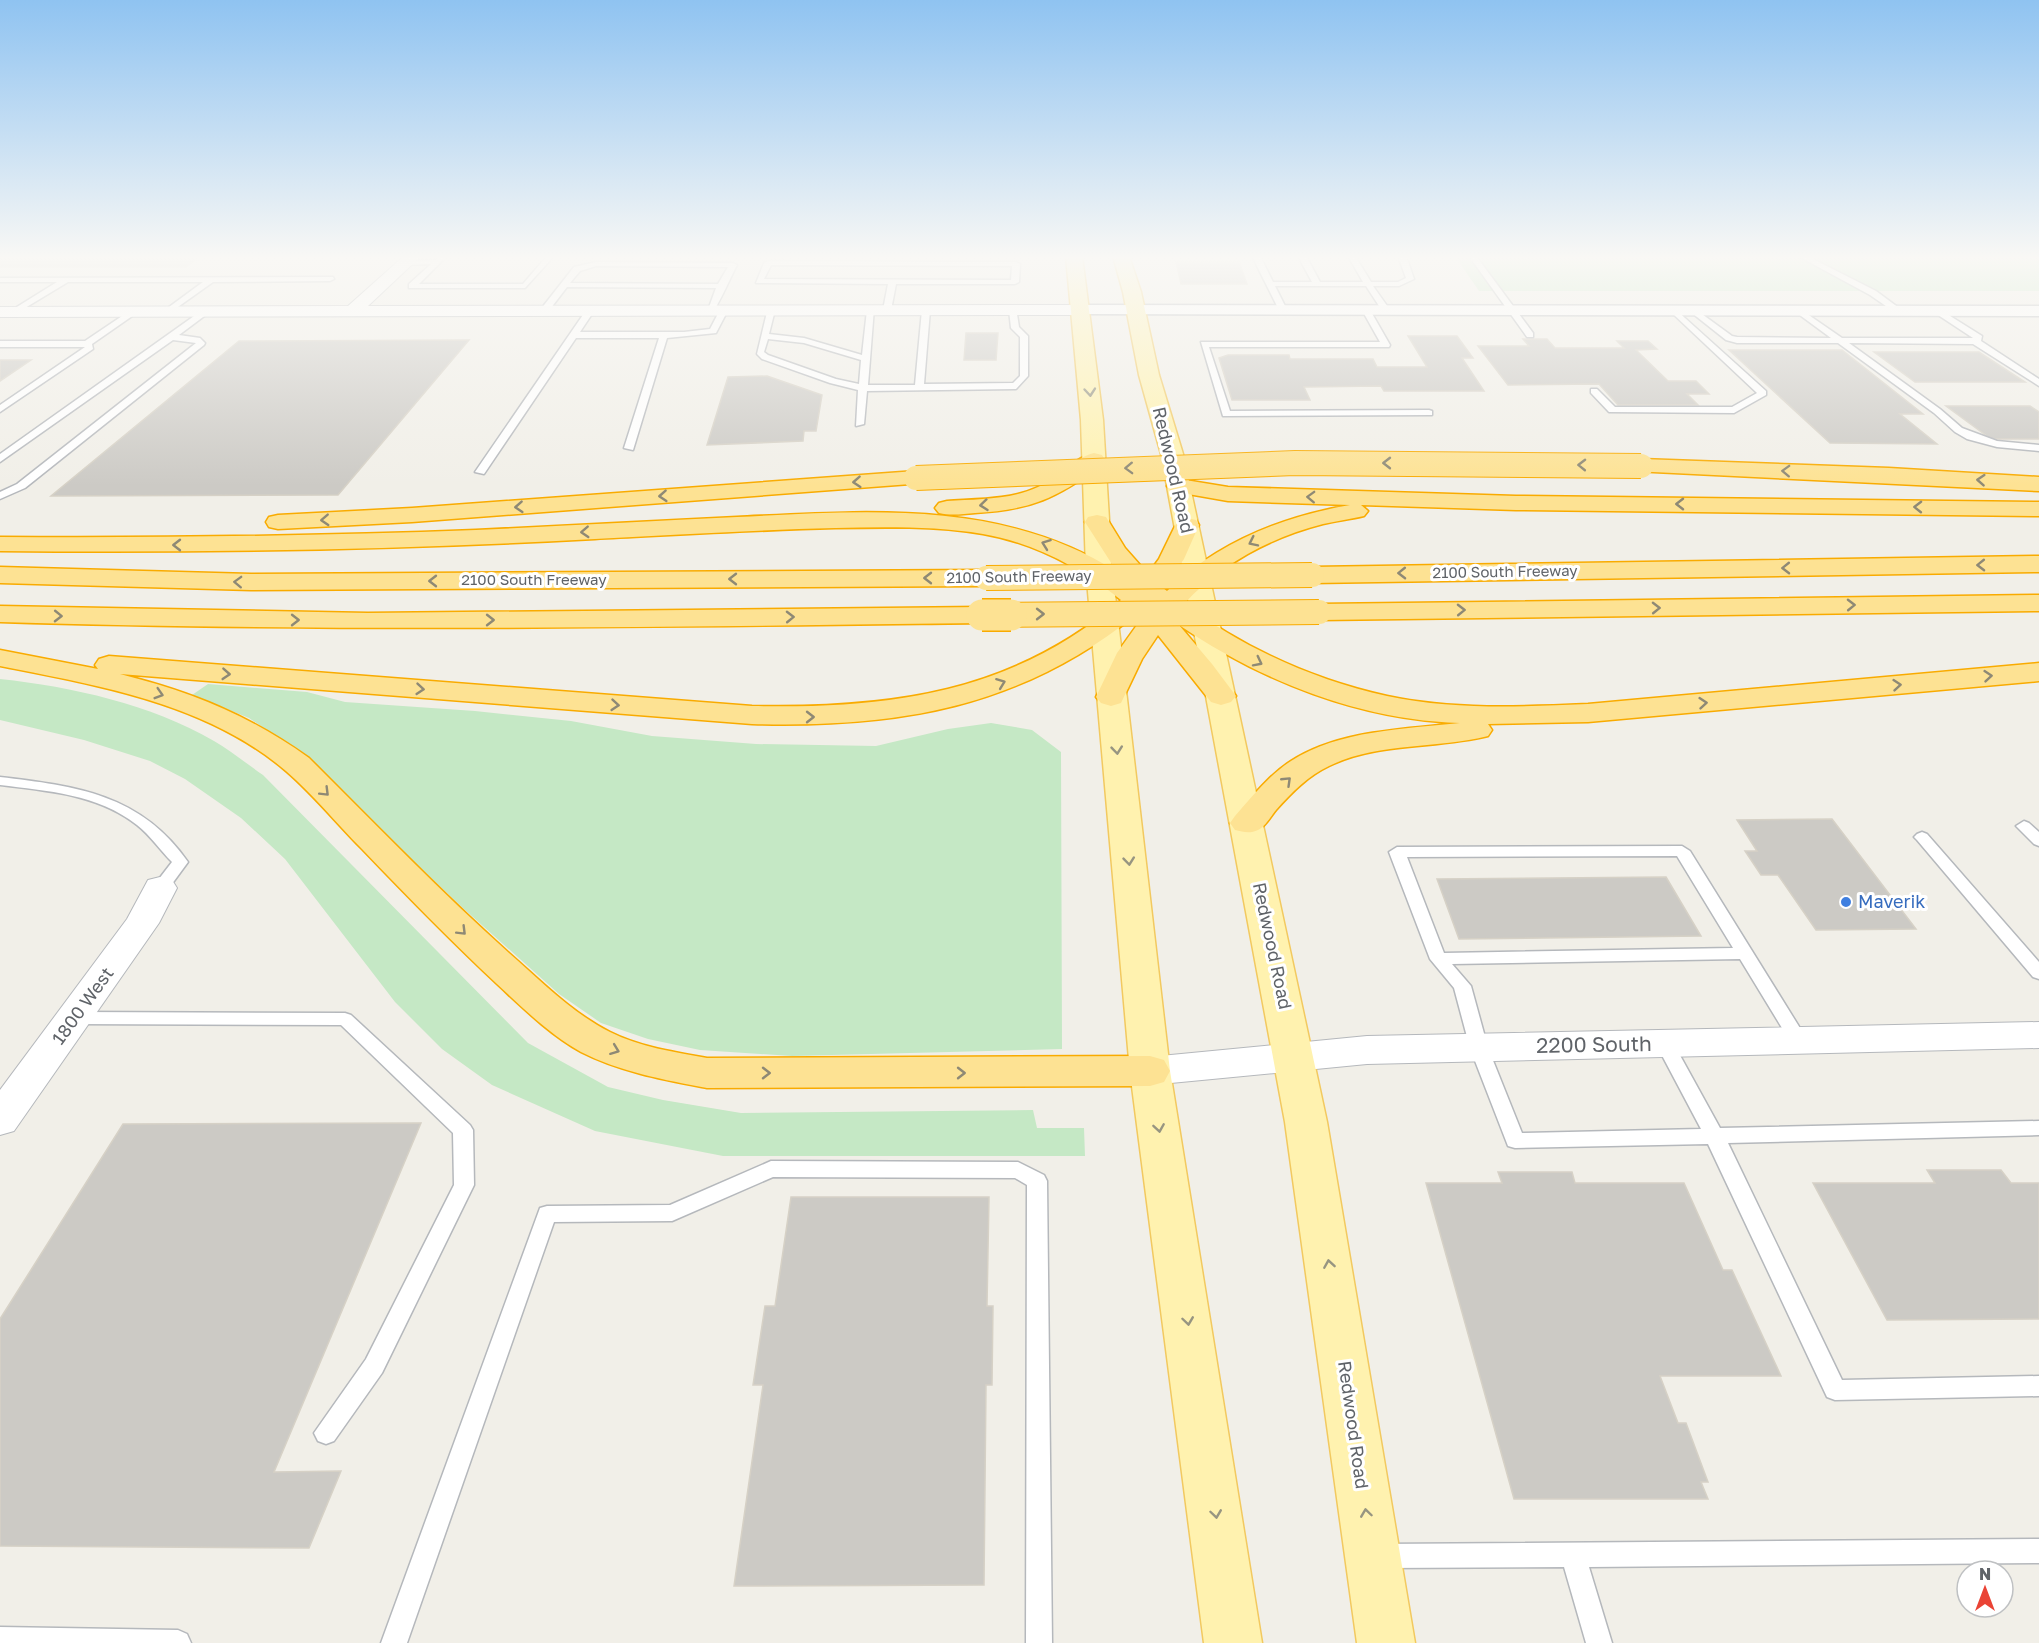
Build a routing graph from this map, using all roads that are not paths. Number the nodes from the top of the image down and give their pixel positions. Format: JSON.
{"nodes":[{"id":1,"x":104,"y":333,"type":"edge"},
{"id":2,"x":178,"y":333,"type":"edge"},
{"id":3,"x":693,"y":333,"type":"edge"},
{"id":4,"x":765,"y":333,"type":"edge"},
{"id":5,"x":873,"y":333,"type":"edge"},
{"id":6,"x":924,"y":333,"type":"edge"},
{"id":7,"x":1020,"y":333,"type":"edge"},
{"id":8,"x":1083,"y":333,"type":"edge"},
{"id":9,"x":1141,"y":333,"type":"edge"},
{"id":10,"x":1379,"y":333,"type":"edge"},
{"id":11,"x":1698,"y":333,"type":"edge"},
{"id":12,"x":1722,"y":333,"type":"edge"},
{"id":13,"x":1830,"y":333,"type":"edge"},
{"id":14,"x":1970,"y":333,"type":"edge"},
{"id":15,"x":573,"y":335,"type":"joint"},
{"id":16,"x":664,"y":335,"type":"junction"},
{"id":17,"x":764,"y":336,"type":"junction"},
{"id":18,"x":172,"y":337,"type":"junction"},
{"id":19,"x":1842,"y":341,"type":"junction"},
{"id":20,"x":1975,"y":341,"type":"junction"},
{"id":21,"x":0,"y":344,"type":"edge"},
{"id":22,"x":87,"y":344,"type":"junction"},
{"id":23,"x":866,"y":359,"type":"junction"},
{"id":24,"x":2039,"y":383,"type":"edge"},
{"id":25,"x":919,"y":387,"type":"junction"},
{"id":26,"x":863,"y":388,"type":"junction"},
{"id":27,"x":1594,"y":391,"type":"dead end"},
{"id":28,"x":0,"y":409,"type":"edge"},
{"id":29,"x":1429,"y":413,"type":"dead end"},
{"id":30,"x":859,"y":423,"type":"dead end"},
{"id":31,"x":629,"y":448,"type":"dead end"},
{"id":32,"x":2039,"y":448,"type":"edge"},
{"id":33,"x":0,"y":459,"type":"edge"},
{"id":34,"x":1094,"y":460,"type":"junction"},
{"id":35,"x":480,"y":472,"type":"dead end"},
{"id":36,"x":2039,"y":484,"type":"edge"},
{"id":37,"x":1179,"y":486,"type":"junction"},
{"id":38,"x":0,"y":496,"type":"edge"},
{"id":39,"x":1516,"y":503,"type":"junction"},
{"id":40,"x":2039,"y":509,"type":"edge"},
{"id":41,"x":790,"y":522,"type":"junction"},
{"id":42,"x":1097,"y":522,"type":"junction"},
{"id":43,"x":0,"y":525,"type":"edge"},
{"id":44,"x":1187,"y":525,"type":"junction"},
{"id":45,"x":0,"y":544,"type":"edge"},
{"id":46,"x":2039,"y":564,"type":"edge"},
{"id":47,"x":1099,"y":569,"type":"junction"},
{"id":48,"x":0,"y":575,"type":"edge"},
{"id":49,"x":1197,"y":575,"type":"junction"},
{"id":50,"x":1153,"y":603,"type":"junction"},
{"id":51,"x":2039,"y":603,"type":"edge"},
{"id":52,"x":0,"y":614,"type":"edge"},
{"id":53,"x":1104,"y":626,"type":"junction"},
{"id":54,"x":1208,"y":633,"type":"junction"},
{"id":55,"x":0,"y":658,"type":"edge"},
{"id":56,"x":2039,"y":672,"type":"edge"},
{"id":57,"x":1221,"y":696,"type":"junction"},
{"id":58,"x":1111,"y":697,"type":"junction"},
{"id":59,"x":1644,"y":709,"type":"junction"},
{"id":60,"x":0,"y":781,"type":"edge"},
{"id":61,"x":1246,"y":823,"type":"junction"},
{"id":62,"x":2024,"y":826,"type":"dead end"},
{"id":63,"x":1922,"y":837,"type":"dead end"},
{"id":64,"x":2039,"y":841,"type":"edge"},
{"id":65,"x":160,"y":888,"type":"joint"},
{"id":66,"x":1746,"y":953,"type":"junction"},
{"id":67,"x":1438,"y":959,"type":"junction"},
{"id":68,"x":2039,"y":973,"type":"edge"},
{"id":69,"x":74,"y":1018,"type":"junction"},
{"id":70,"x":2036,"y":1039,"type":"edge"},
{"id":71,"x":1799,"y":1041,"type":"junction"},
{"id":72,"x":1665,"y":1044,"type":"junction"},
{"id":73,"x":1479,"y":1048,"type":"junction"},
{"id":74,"x":1294,"y":1057,"type":"junction"},
{"id":75,"x":1150,"y":1071,"type":"junction"},
{"id":76,"x":0,"y":1120,"type":"edge"},
{"id":77,"x":2039,"y":1128,"type":"edge"},
{"id":78,"x":1714,"y":1135,"type":"junction"},
{"id":79,"x":2039,"y":1386,"type":"edge"},
{"id":80,"x":326,"y":1433,"type":"dead end"},
{"id":81,"x":2039,"y":1551,"type":"edge"},
{"id":82,"x":1573,"y":1555,"type":"junction"},
{"id":83,"x":1373,"y":1556,"type":"junction"},
{"id":84,"x":0,"y":1640,"type":"edge"},
{"id":85,"x":178,"y":1643,"type":"edge"},
{"id":86,"x":394,"y":1643,"type":"edge"},
{"id":87,"x":1039,"y":1643,"type":"edge"},
{"id":88,"x":1233,"y":1643,"type":"edge"},
{"id":89,"x":1386,"y":1643,"type":"edge"},
{"id":90,"x":1599,"y":1643,"type":"edge"}],
"edges":[{"from":1,"to":22,"type":"lane"},
{"from":2,"to":18,"type":"lane"},
{"from":3,"to":16,"type":"lane"},
{"from":4,"to":17,"type":"lane"},
{"from":5,"to":23,"type":"lane"},
{"from":6,"to":25,"type":"lane"},
{"from":7,"to":25,"type":"lane"},
{"from":8,"to":34,"type":"main road","one_way":true},
{"from":9,"to":37,"type":"main road","name":"Redwood Road"},
{"from":10,"to":29,"type":"lane"},
{"from":11,"to":27,"type":"lane"},
{"from":12,"to":19,"type":"lane"},
{"from":13,"to":19,"type":"lane"},
{"from":14,"to":20,"type":"lane"},
{"from":15,"to":16,"type":"lane"},
{"from":15,"to":35,"type":"lane"},
{"from":16,"to":31,"type":"lane"},
{"from":17,"to":23,"type":"lane"},
{"from":17,"to":26,"type":"lane"},
{"from":18,"to":33,"type":"lane"},
{"from":18,"to":38,"type":"lane"},
{"from":19,"to":20,"type":"lane"},
{"from":19,"to":32,"type":"lane"},
{"from":20,"to":24,"type":"lane"},
{"from":21,"to":22,"type":"lane"},
{"from":22,"to":28,"type":"lane"},
{"from":23,"to":26,"type":"lane"},
{"from":25,"to":26,"type":"lane"},
{"from":26,"to":30,"type":"lane"},
{"from":34,"to":41,"type":"highway","one_way":true},
{"from":34,"to":42,"type":"main road"},
{"from":36,"to":43,"type":"highway","one_way":true,"bridge":true},
{"from":39,"to":37,"type":"highway","one_way":true},
{"from":37,"to":44,"type":"main road","name":"Redwood Road"},
{"from":40,"to":39,"type":"highway","one_way":true},
{"from":39,"to":49,"type":"highway","one_way":true},
{"from":41,"to":45,"type":"highway","one_way":true},
{"from":47,"to":41,"type":"highway","one_way":true},
{"from":42,"to":47,"type":"main road"},
{"from":42,"to":50,"type":"highway"},
{"from":44,"to":49,"type":"main road","name":"Redwood Road"},
{"from":44,"to":50,"type":"highway"},
{"from":46,"to":48,"type":"highway","name":"2100 South Freeway","one_way":true,"bridge":true},
{"from":47,"to":50,"type":"highway"},
{"from":47,"to":53,"type":"main road"},
{"from":49,"to":50,"type":"highway"},
{"from":49,"to":54,"type":"main road","name":"Redwood Road"},
{"from":50,"to":53,"type":"highway"},
{"from":50,"to":54,"type":"highway"},
{"from":50,"to":57,"type":"highway"},
{"from":50,"to":58,"type":"highway"},
{"from":52,"to":51,"type":"highway","one_way":true,"bridge":true},
{"from":55,"to":53,"type":"highway","one_way":true},
{"from":53,"to":58,"type":"main road"},
{"from":54,"to":57,"type":"main road","name":"Redwood Road"},
{"from":54,"to":59,"type":"highway","one_way":true},
{"from":55,"to":75,"type":"highway","one_way":true},
{"from":59,"to":56,"type":"highway","one_way":true},
{"from":57,"to":61,"type":"main road","name":"Redwood Road"},
{"from":58,"to":75,"type":"main road","one_way":true},
{"from":61,"to":59,"type":"highway","one_way":true},
{"from":60,"to":65,"type":"lane"},
{"from":61,"to":74,"type":"main road","name":"Redwood Road"},
{"from":62,"to":64,"type":"lane"},
{"from":63,"to":68,"type":"lane"},
{"from":65,"to":69,"type":"street","name":"1800 West"},
{"from":66,"to":67,"type":"lane"},
{"from":66,"to":67,"type":"lane"},
{"from":66,"to":71,"type":"lane"},
{"from":67,"to":73,"type":"lane"},
{"from":69,"to":76,"type":"street","name":"1800 West"},
{"from":69,"to":80,"type":"lane"},
{"from":70,"to":71,"type":"street","name":"2200 South"},
{"from":71,"to":72,"type":"street","name":"2200 South"},
{"from":72,"to":73,"type":"street","name":"2200 South"},
{"from":72,"to":78,"type":"lane"},
{"from":73,"to":74,"type":"street","name":"2200 South"},
{"from":73,"to":78,"type":"lane"},
{"from":74,"to":75,"type":"street","name":"2200 South"},
{"from":83,"to":74,"type":"main road","name":"Redwood Road","one_way":true},
{"from":75,"to":88,"type":"main road","one_way":true},
{"from":77,"to":78,"type":"lane"},
{"from":78,"to":79,"type":"lane"},
{"from":81,"to":82,"type":"lane"},
{"from":82,"to":83,"type":"lane"},
{"from":82,"to":90,"type":"lane"},
{"from":83,"to":89,"type":"main road","name":"Redwood Road"},
{"from":84,"to":85,"type":"lane"},
{"from":86,"to":87,"type":"lane"}]}
